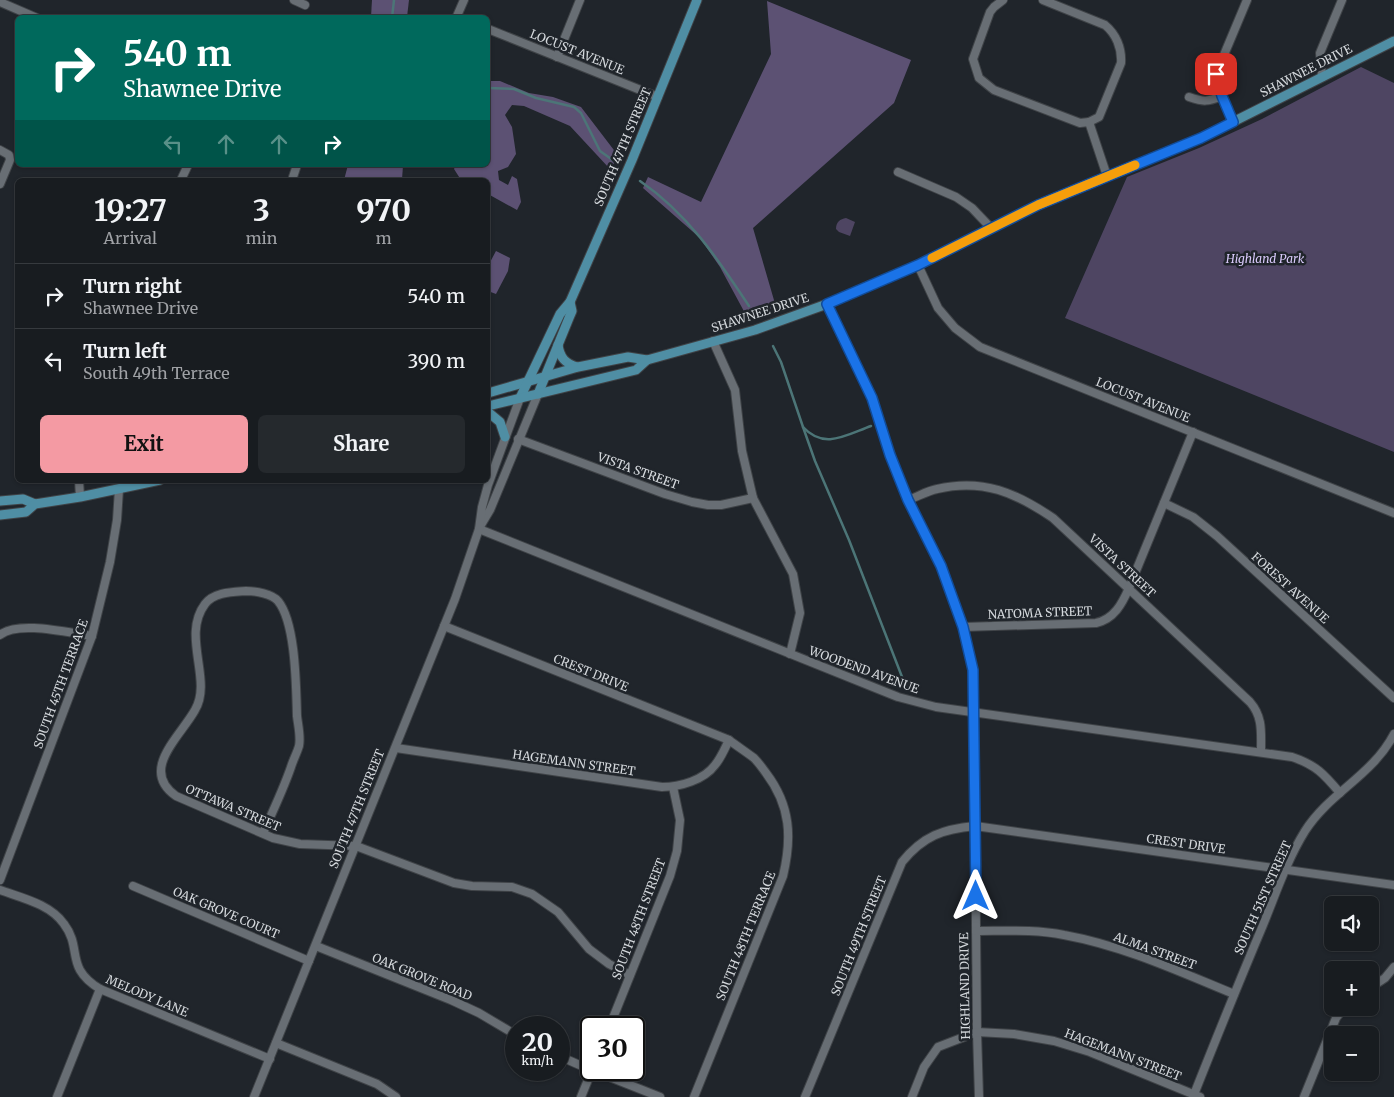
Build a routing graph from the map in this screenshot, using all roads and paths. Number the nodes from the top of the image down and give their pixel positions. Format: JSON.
{"nodes":[{"id":1,"x":294,"y":0,"type":"edge"},
{"id":2,"x":464,"y":0,"type":"edge"},
{"id":3,"x":580,"y":0,"type":"edge"},
{"id":4,"x":697,"y":0,"type":"edge"},
{"id":5,"x":1003,"y":0,"type":"edge"},
{"id":6,"x":1043,"y":0,"type":"edge"},
{"id":7,"x":1247,"y":0,"type":"edge"},
{"id":8,"x":1342,"y":0,"type":"edge"},
{"id":9,"x":0,"y":2,"type":"edge"},
{"id":10,"x":305,"y":4,"type":"dead end"},
{"id":11,"x":30,"y":15,"type":"edge"},
{"id":12,"x":460,"y":15,"type":"edge"},
{"id":13,"x":490,"y":30,"type":"edge"},
{"id":14,"x":1394,"y":41,"type":"edge"},
{"id":15,"x":557,"y":57,"type":"junction"},
{"id":16,"x":1322,"y":77,"type":"junction"},
{"id":17,"x":1222,"y":96,"type":"junction"},
{"id":18,"x":658,"y":97,"type":"junction"},
{"id":19,"x":1189,"y":97,"type":"dead end"},
{"id":20,"x":1089,"y":122,"type":"junction"},
{"id":21,"x":1233,"y":122,"type":"junction"},
{"id":22,"x":0,"y":150,"type":"edge"},
{"id":23,"x":898,"y":172,"type":"dead end"},
{"id":24,"x":1107,"y":176,"type":"junction"},
{"id":25,"x":0,"y":184,"type":"edge"},
{"id":26,"x":990,"y":228,"type":"junction"},
{"id":27,"x":918,"y":265,"type":"junction"},
{"id":28,"x":570,"y":302,"type":"junction"},
{"id":29,"x":827,"y":304,"type":"junction"},
{"id":30,"x":713,"y":341,"type":"junction"},
{"id":31,"x":558,"y":344,"type":"junction"},
{"id":32,"x":647,"y":360,"type":"junction"},
{"id":33,"x":578,"y":367,"type":"junction"},
{"id":34,"x":545,"y":375,"type":"junction"},
{"id":35,"x":528,"y":380,"type":"junction"},
{"id":36,"x":490,"y":392,"type":"edge"},
{"id":37,"x":538,"y":394,"type":"junction"},
{"id":38,"x":520,"y":398,"type":"junction"},
{"id":39,"x":490,"y":406,"type":"edge"},
{"id":40,"x":490,"y":414,"type":"edge"},
{"id":41,"x":1193,"y":432,"type":"junction"},
{"id":42,"x":505,"y":437,"type":"junction"},
{"id":43,"x":518,"y":439,"type":"junction"},
{"id":44,"x":490,"y":479,"type":"edge"},
{"id":45,"x":79,"y":483,"type":"edge"},
{"id":46,"x":147,"y":483,"type":"edge"},
{"id":47,"x":489,"y":483,"type":"edge"},
{"id":48,"x":120,"y":489,"type":"junction"},
{"id":49,"x":80,"y":497,"type":"junction"},
{"id":50,"x":753,"y":498,"type":"junction"},
{"id":51,"x":908,"y":500,"type":"junction"},
{"id":52,"x":0,"y":501,"type":"edge"},
{"id":53,"x":1164,"y":503,"type":"junction"},
{"id":54,"x":35,"y":504,"type":"junction"},
{"id":55,"x":1394,"y":513,"type":"edge"},
{"id":56,"x":0,"y":515,"type":"edge"},
{"id":57,"x":479,"y":529,"type":"junction"},
{"id":58,"x":1129,"y":588,"type":"junction"},
{"id":59,"x":444,"y":626,"type":"junction"},
{"id":60,"x":963,"y":627,"type":"junction"},
{"id":61,"x":0,"y":635,"type":"edge"},
{"id":62,"x":92,"y":636,"type":"junction"},
{"id":63,"x":790,"y":654,"type":"junction"},
{"id":64,"x":1394,"y":698,"type":"edge"},
{"id":65,"x":974,"y":713,"type":"junction"},
{"id":66,"x":1394,"y":734,"type":"edge"},
{"id":67,"x":729,"y":740,"type":"junction"},
{"id":68,"x":396,"y":748,"type":"junction"},
{"id":69,"x":1261,"y":751,"type":"junction"},
{"id":70,"x":673,"y":787,"type":"junction"},
{"id":71,"x":1340,"y":793,"type":"junction"},
{"id":72,"x":976,"y":826,"type":"junction"},
{"id":73,"x":263,"y":833,"type":"junction"},
{"id":74,"x":356,"y":846,"type":"junction"},
{"id":75,"x":1286,"y":870,"type":"junction"},
{"id":76,"x":0,"y":880,"type":"edge"},
{"id":77,"x":1394,"y":885,"type":"edge"},
{"id":78,"x":133,"y":886,"type":"dead end"},
{"id":79,"x":0,"y":890,"type":"edge"},
{"id":80,"x":976,"y":931,"type":"junction"},
{"id":81,"x":316,"y":946,"type":"junction"},
{"id":82,"x":309,"y":961,"type":"junction"},
{"id":83,"x":1394,"y":967,"type":"edge"},
{"id":84,"x":630,"y":974,"type":"junction"},
{"id":85,"x":1379,"y":982,"type":"edge"},
{"id":86,"x":100,"y":989,"type":"junction"},
{"id":87,"x":1234,"y":994,"type":"junction"},
{"id":88,"x":614,"y":1016,"type":"edge"},
{"id":89,"x":1338,"y":1016,"type":"edge"},
{"id":90,"x":505,"y":1029,"type":"edge"},
{"id":91,"x":977,"y":1032,"type":"junction"},
{"id":92,"x":276,"y":1043,"type":"junction"},
{"id":93,"x":270,"y":1059,"type":"junction"},
{"id":94,"x":588,"y":1081,"type":"edge"},
{"id":95,"x":620,"y":1081,"type":"edge"},
{"id":96,"x":1196,"y":1096,"type":"edge"},
{"id":97,"x":57,"y":1097,"type":"edge"},
{"id":98,"x":254,"y":1097,"type":"edge"},
{"id":99,"x":396,"y":1097,"type":"edge"},
{"id":100,"x":581,"y":1097,"type":"edge"},
{"id":101,"x":660,"y":1097,"type":"edge"},
{"id":102,"x":694,"y":1097,"type":"edge"},
{"id":103,"x":805,"y":1097,"type":"edge"},
{"id":104,"x":912,"y":1097,"type":"edge"},
{"id":105,"x":979,"y":1097,"type":"edge"},
{"id":106,"x":1304,"y":1097,"type":"edge"}],
"edges":[{"from":1,"to":10,"type":"street"},
{"from":2,"to":12,"type":"street"},
{"from":3,"to":15,"type":"street"},
{"from":4,"to":18,"type":"main road","name":"SOUTH 47TH STREET"},
{"from":5,"to":20,"type":"street"},
{"from":6,"to":20,"type":"street"},
{"from":7,"to":17,"type":"street"},
{"from":8,"to":16,"type":"street"},
{"from":9,"to":11,"type":"street"},
{"from":13,"to":15,"type":"street","name":"LOCUST AVENUE"},
{"from":14,"to":16,"type":"main road","name":"SHAWNEE DRIVE"},
{"from":15,"to":18,"type":"street","name":"LOCUST AVENUE"},
{"from":16,"to":21,"type":"main road","name":"SHAWNEE DRIVE"},
{"from":17,"to":19,"type":"street"},
{"from":17,"to":21,"type":"street"},
{"from":18,"to":28,"type":"main road","name":"SOUTH 47TH STREET"},
{"from":20,"to":24,"type":"street"},
{"from":21,"to":24,"type":"main road","name":"SHAWNEE DRIVE"},
{"from":22,"to":25,"type":"street"},
{"from":23,"to":26,"type":"street"},
{"from":24,"to":26,"type":"main road","name":"SHAWNEE DRIVE"},
{"from":26,"to":27,"type":"main road","name":"SHAWNEE DRIVE"},
{"from":27,"to":29,"type":"main road","name":"SHAWNEE DRIVE"},
{"from":27,"to":41,"type":"street","name":"LOCUST AVENUE"},
{"from":28,"to":31,"type":"main road","name":"SOUTH 47TH STREET"},
{"from":28,"to":35,"type":"main road","name":"SOUTH 47TH STREET"},
{"from":29,"to":30,"type":"main road","name":"SHAWNEE DRIVE"},
{"from":29,"to":51,"type":"street","name":"HIGHLAND DRIVE"},
{"from":30,"to":32,"type":"main road","name":"SHAWNEE DRIVE"},
{"from":30,"to":50,"type":"street"},
{"from":31,"to":33,"type":"main road"},
{"from":31,"to":34,"type":"main road","name":"SOUTH 47TH STREET"},
{"from":32,"to":33,"type":"main road","name":"SHAWNEE DRIVE"},
{"from":32,"to":37,"type":"main road","name":"SHAWNEE DRIVE"},
{"from":33,"to":34,"type":"main road","name":"SHAWNEE DRIVE"},
{"from":34,"to":35,"type":"main road","name":"SHAWNEE DRIVE"},
{"from":34,"to":37,"type":"main road","name":"SOUTH 47TH STREET"},
{"from":35,"to":36,"type":"main road","name":"SHAWNEE DRIVE"},
{"from":35,"to":38,"type":"main road","name":"SOUTH 47TH STREET"},
{"from":37,"to":38,"type":"main road","name":"SHAWNEE DRIVE"},
{"from":37,"to":43,"type":"street","name":"SOUTH 47TH STREET"},
{"from":38,"to":39,"type":"main road","name":"SHAWNEE DRIVE"},
{"from":38,"to":42,"type":"street","name":"SOUTH 47TH STREET"},
{"from":40,"to":42,"type":"main road"},
{"from":41,"to":53,"type":"street","name":"NATOMA STREET"},
{"from":41,"to":55,"type":"street","name":"LOCUST AVENUE"},
{"from":42,"to":44,"type":"street","name":"SOUTH 47TH STREET"},
{"from":43,"to":50,"type":"street","name":"VISTA STREET"},
{"from":43,"to":57,"type":"street","name":"SOUTH 47TH STREET"},
{"from":45,"to":49,"type":"street"},
{"from":46,"to":48,"type":"main road"},
{"from":47,"to":57,"type":"street","name":"SOUTH 47TH STREET"},
{"from":48,"to":49,"type":"main road"},
{"from":48,"to":62,"type":"street","name":"SOUTH 45TH TERRACE"},
{"from":49,"to":54,"type":"main road"},
{"from":50,"to":63,"type":"street"},
{"from":51,"to":58,"type":"street","name":"VISTA STREET"},
{"from":51,"to":60,"type":"street","name":"HIGHLAND DRIVE"},
{"from":52,"to":54,"type":"main road"},
{"from":53,"to":58,"type":"street","name":"NATOMA STREET"},
{"from":53,"to":64,"type":"street","name":"FOREST AVENUE"},
{"from":54,"to":56,"type":"main road"},
{"from":57,"to":59,"type":"street","name":"SOUTH 47TH STREET"},
{"from":57,"to":63,"type":"street","name":"WOODEND AVENUE"},
{"from":58,"to":60,"type":"street","name":"NATOMA STREET"},
{"from":58,"to":69,"type":"street","name":"VISTA STREET"},
{"from":59,"to":67,"type":"street","name":"CREST DRIVE"},
{"from":59,"to":68,"type":"street","name":"SOUTH 47TH STREET"},
{"from":60,"to":65,"type":"street","name":"HIGHLAND DRIVE"},
{"from":61,"to":62,"type":"street"},
{"from":62,"to":76,"type":"street","name":"SOUTH 45TH TERRACE"},
{"from":63,"to":65,"type":"street","name":"WOODEND AVENUE"},
{"from":65,"to":69,"type":"street","name":"WOODEND AVENUE"},
{"from":65,"to":72,"type":"street","name":"HIGHLAND DRIVE"},
{"from":66,"to":71,"type":"street","name":"SOUTH 51ST STREET"},
{"from":67,"to":70,"type":"street","name":"HAGEMANN STREET"},
{"from":67,"to":102,"type":"street","name":"SOUTH 48TH TERRACE"},
{"from":68,"to":70,"type":"street","name":"HAGEMANN STREET"},
{"from":68,"to":74,"type":"street","name":"SOUTH 47TH STREET"},
{"from":69,"to":71,"type":"street","name":"WOODEND AVENUE"},
{"from":70,"to":84,"type":"street","name":"SOUTH 48TH STREET"},
{"from":71,"to":75,"type":"street","name":"SOUTH 51ST STREET"},
{"from":72,"to":75,"type":"street","name":"CREST DRIVE"},
{"from":72,"to":80,"type":"street","name":"HIGHLAND DRIVE"},
{"from":72,"to":103,"type":"street","name":"SOUTH 49TH STREET"},
{"from":73,"to":73,"type":"street","name":"OTTAWA STREET"},
{"from":73,"to":74,"type":"street","name":"OTTAWA STREET"},
{"from":74,"to":81,"type":"street","name":"SOUTH 47TH STREET"},
{"from":74,"to":84,"type":"street","name":"OTTAWA STREET"},
{"from":75,"to":77,"type":"street","name":"CREST DRIVE"},
{"from":75,"to":87,"type":"street","name":"SOUTH 51ST STREET"},
{"from":78,"to":82,"type":"street","name":"OAK GROVE COURT"},
{"from":79,"to":86,"type":"street","name":"MELODY LANE"},
{"from":80,"to":87,"type":"street","name":"ALMA STREET"},
{"from":80,"to":91,"type":"street","name":"HIGHLAND DRIVE"},
{"from":81,"to":82,"type":"street","name":"SOUTH 47TH STREET"},
{"from":81,"to":90,"type":"street","name":"OAK GROVE ROAD"},
{"from":82,"to":92,"type":"street","name":"SOUTH 47TH STREET"},
{"from":83,"to":85,"type":"street"},
{"from":84,"to":88,"type":"street","name":"SOUTH 48TH STREET"},
{"from":86,"to":93,"type":"street","name":"MELODY LANE"},
{"from":86,"to":97,"type":"street"},
{"from":87,"to":96,"type":"street","name":"SOUTH 51ST STREET"},
{"from":89,"to":106,"type":"street"},
{"from":91,"to":96,"type":"street","name":"HAGEMANN STREET"},
{"from":91,"to":104,"type":"street"},
{"from":91,"to":105,"type":"street","name":"HIGHLAND DRIVE"},
{"from":92,"to":93,"type":"street","name":"SOUTH 47TH STREET"},
{"from":92,"to":99,"type":"street"},
{"from":93,"to":98,"type":"street","name":"SOUTH 47TH STREET"},
{"from":94,"to":100,"type":"street"},
{"from":95,"to":101,"type":"street"}]}
